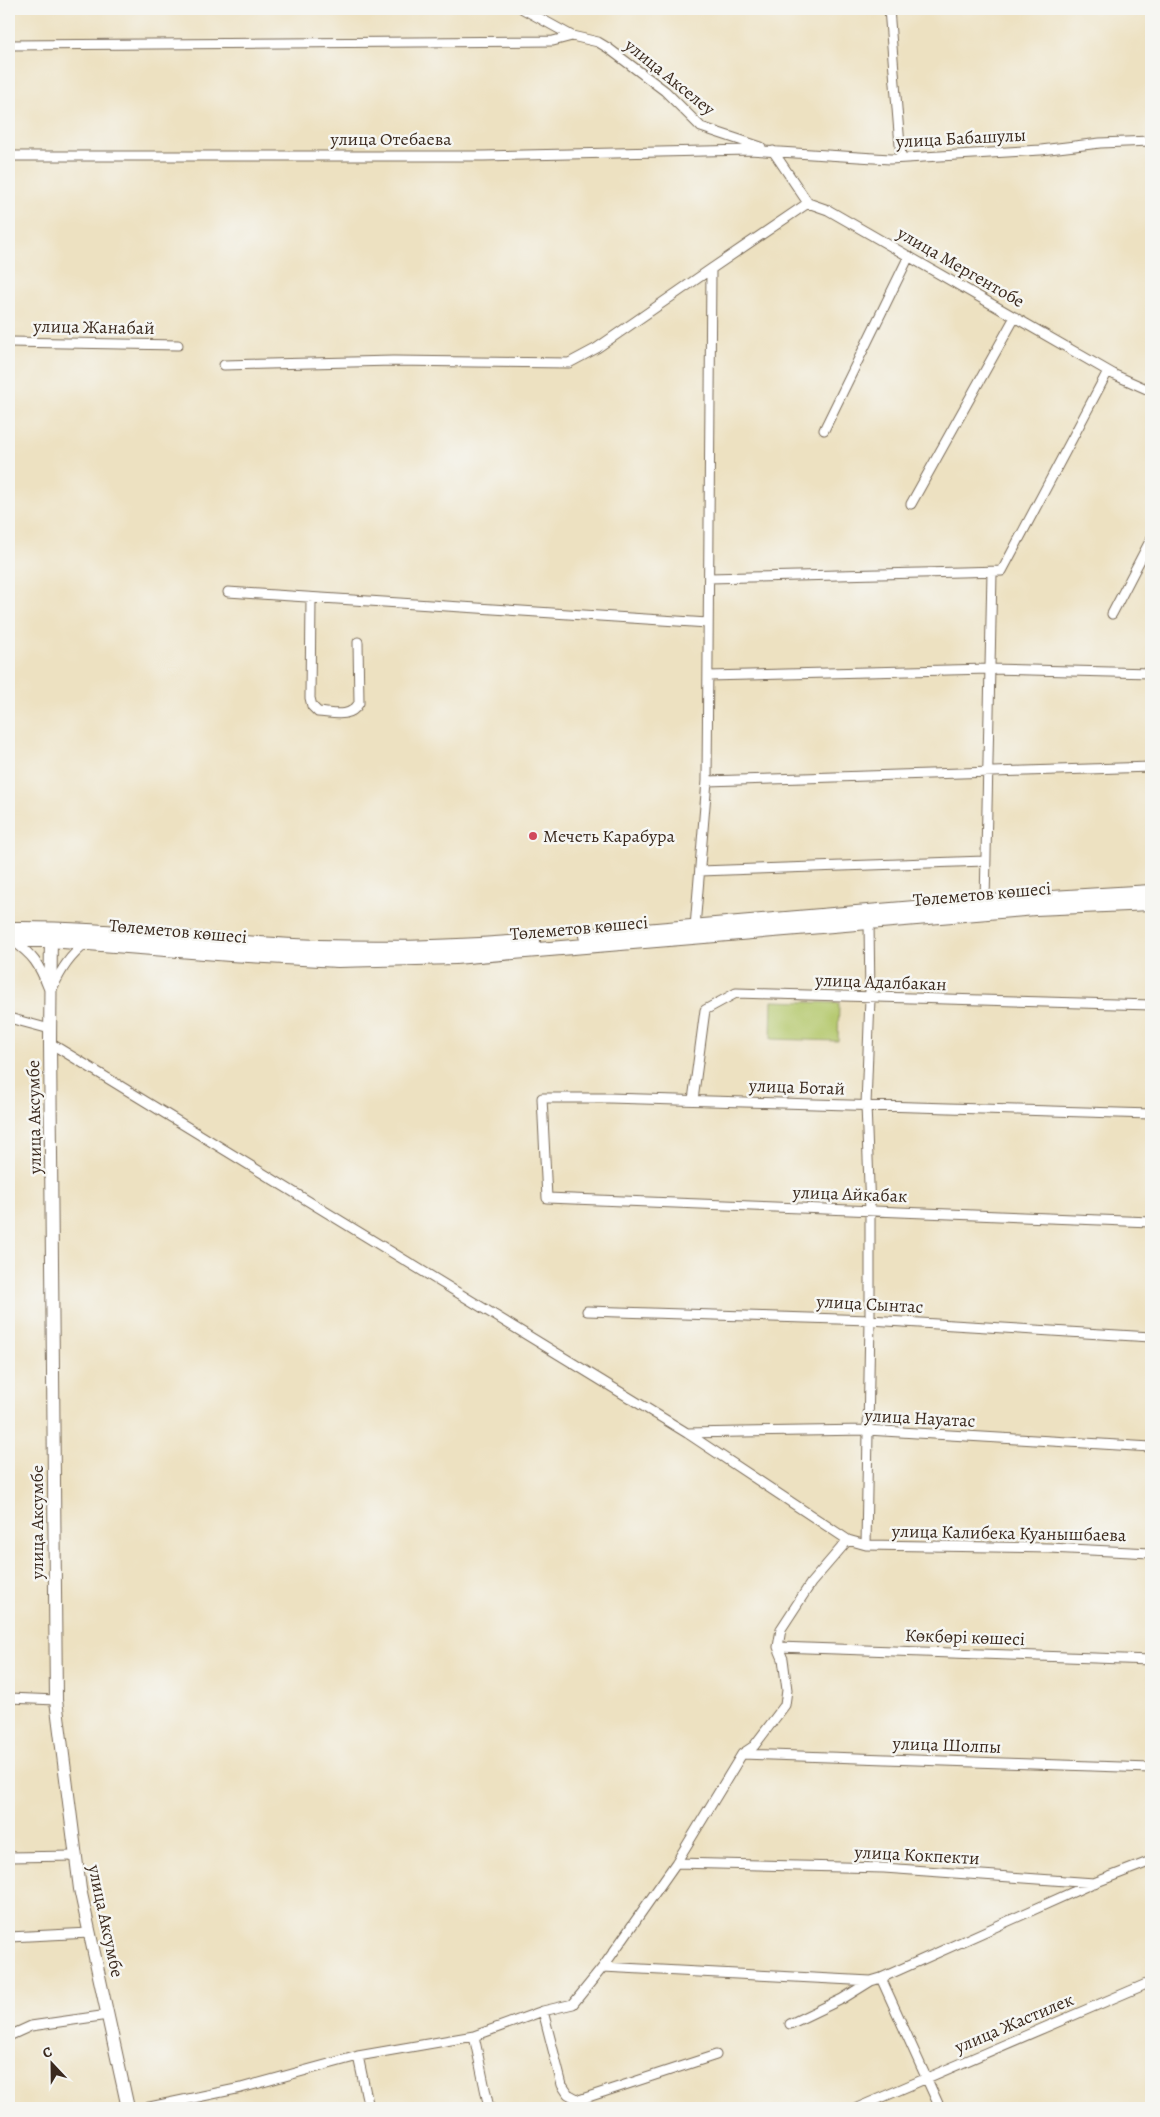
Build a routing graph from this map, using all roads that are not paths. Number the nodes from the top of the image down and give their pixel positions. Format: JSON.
{"nodes":[{"id":1,"x":524,"y":9,"type":"edge"},
{"id":2,"x":889,"y":9,"type":"edge"},
{"id":3,"x":572,"y":36,"type":"junction"},
{"id":4,"x":9,"y":45,"type":"edge"},
{"id":5,"x":1151,"y":141,"type":"edge"},
{"id":6,"x":773,"y":151,"type":"junction"},
{"id":7,"x":9,"y":156,"type":"edge"},
{"id":8,"x":901,"y":158,"type":"junction"},
{"id":9,"x":808,"y":203,"type":"junction"},
{"id":10,"x":909,"y":256,"type":"junction"},
{"id":11,"x":711,"y":270,"type":"junction"},
{"id":12,"x":1015,"y":317,"type":"junction"},
{"id":13,"x":9,"y":342,"type":"edge"},
{"id":14,"x":178,"y":345,"type":"dead end"},
{"id":15,"x":224,"y":365,"type":"dead end"},
{"id":16,"x":1108,"y":371,"type":"junction"},
{"id":17,"x":1151,"y":391,"type":"edge"},
{"id":18,"x":824,"y":430,"type":"dead end"},
{"id":19,"x":911,"y":504,"type":"dead end"},
{"id":20,"x":1151,"y":539,"type":"edge"},
{"id":21,"x":992,"y":572,"type":"junction"},
{"id":22,"x":709,"y":578,"type":"junction"},
{"id":23,"x":228,"y":592,"type":"dead end"},
{"id":24,"x":311,"y":599,"type":"junction"},
{"id":25,"x":1112,"y":614,"type":"dead end"},
{"id":26,"x":708,"y":623,"type":"junction"},
{"id":27,"x":358,"y":642,"type":"dead end"},
{"id":28,"x":989,"y":669,"type":"junction"},
{"id":29,"x":1151,"y":674,"type":"edge"},
{"id":30,"x":708,"y":676,"type":"junction"},
{"id":31,"x":1151,"y":767,"type":"edge"},
{"id":32,"x":987,"y":773,"type":"junction"},
{"id":33,"x":707,"y":782,"type":"junction"},
{"id":34,"x":985,"y":861,"type":"junction"},
{"id":35,"x":700,"y":871,"type":"junction"},
{"id":36,"x":1151,"y":892,"type":"edge"},
{"id":37,"x":985,"y":902,"type":"junction"},
{"id":38,"x":1151,"y":903,"type":"edge"},
{"id":39,"x":938,"y":911,"type":"junction"},
{"id":40,"x":868,"y":923,"type":"junction"},
{"id":41,"x":695,"y":927,"type":"junction"},
{"id":42,"x":51,"y":934,"type":"junction"},
{"id":43,"x":10,"y":937,"type":"edge"},
{"id":44,"x":88,"y":942,"type":"junction"},
{"id":45,"x":50,"y":994,"type":"junction"},
{"id":46,"x":870,"y":998,"type":"junction"},
{"id":47,"x":1151,"y":1005,"type":"edge"},
{"id":48,"x":9,"y":1018,"type":"edge"},
{"id":49,"x":50,"y":1029,"type":"junction"},
{"id":50,"x":50,"y":1043,"type":"junction"},
{"id":51,"x":693,"y":1100,"type":"junction"},
{"id":52,"x":866,"y":1105,"type":"junction"},
{"id":53,"x":1151,"y":1114,"type":"edge"},
{"id":54,"x":547,"y":1198,"type":"joint"},
{"id":55,"x":870,"y":1211,"type":"junction"},
{"id":56,"x":1151,"y":1222,"type":"edge"},
{"id":57,"x":588,"y":1311,"type":"dead end"},
{"id":58,"x":870,"y":1320,"type":"junction"},
{"id":59,"x":1151,"y":1337,"type":"edge"},
{"id":60,"x":867,"y":1430,"type":"junction"},
{"id":61,"x":687,"y":1433,"type":"junction"},
{"id":62,"x":1151,"y":1447,"type":"edge"},
{"id":63,"x":848,"y":1540,"type":"junction"},
{"id":64,"x":866,"y":1545,"type":"junction"},
{"id":65,"x":1151,"y":1553,"type":"edge"},
{"id":66,"x":778,"y":1647,"type":"junction"},
{"id":67,"x":1151,"y":1660,"type":"edge"},
{"id":68,"x":9,"y":1698,"type":"edge"},
{"id":69,"x":56,"y":1700,"type":"junction"},
{"id":70,"x":742,"y":1754,"type":"junction"},
{"id":71,"x":1151,"y":1768,"type":"edge"},
{"id":72,"x":75,"y":1856,"type":"junction"},
{"id":73,"x":9,"y":1857,"type":"edge"},
{"id":74,"x":1151,"y":1861,"type":"edge"},
{"id":75,"x":676,"y":1863,"type":"junction"},
{"id":76,"x":1094,"y":1883,"type":"junction"},
{"id":77,"x":90,"y":1933,"type":"junction"},
{"id":78,"x":9,"y":1937,"type":"edge"},
{"id":79,"x":603,"y":1967,"type":"junction"},
{"id":80,"x":882,"y":1978,"type":"junction"},
{"id":81,"x":871,"y":1980,"type":"junction"},
{"id":82,"x":1151,"y":1982,"type":"edge"},
{"id":83,"x":543,"y":2011,"type":"junction"},
{"id":84,"x":108,"y":2015,"type":"junction"},
{"id":85,"x":790,"y":2024,"type":"dead end"},
{"id":86,"x":9,"y":2036,"type":"edge"},
{"id":87,"x":474,"y":2036,"type":"junction"},
{"id":88,"x":716,"y":2055,"type":"dead end"},
{"id":89,"x":358,"y":2056,"type":"junction"},
{"id":90,"x":926,"y":2078,"type":"junction"},
{"id":91,"x":128,"y":2108,"type":"edge"},
{"id":92,"x":145,"y":2108,"type":"edge"},
{"id":93,"x":369,"y":2108,"type":"edge"},
{"id":94,"x":489,"y":2108,"type":"edge"},
{"id":95,"x":857,"y":2108,"type":"edge"},
{"id":96,"x":940,"y":2108,"type":"edge"}],
"edges":[{"from":1,"to":3,"type":"street","name":"улица Акселеу"},
{"from":2,"to":8,"type":"street"},
{"from":3,"to":4,"type":"street"},
{"from":3,"to":6,"type":"street","name":"улица Акселеу"},
{"from":5,"to":8,"type":"street","name":"улица Бабашулы"},
{"from":6,"to":7,"type":"street","name":"улица Отебаева"},
{"from":6,"to":8,"type":"street","name":"улица Бабашулы"},
{"from":6,"to":9,"type":"street"},
{"from":9,"to":10,"type":"street","name":"улица Мергентобе"},
{"from":9,"to":11,"type":"street"},
{"from":10,"to":12,"type":"street","name":"улица Мергентобе"},
{"from":10,"to":18,"type":"street"},
{"from":11,"to":15,"type":"street"},
{"from":11,"to":22,"type":"street"},
{"from":12,"to":16,"type":"street","name":"улица Мергентобе"},
{"from":12,"to":19,"type":"street"},
{"from":13,"to":14,"type":"street","name":"улица Жанабай"},
{"from":16,"to":17,"type":"street","name":"улица Мергентобе"},
{"from":16,"to":21,"type":"street"},
{"from":20,"to":25,"type":"street"},
{"from":21,"to":22,"type":"street"},
{"from":21,"to":28,"type":"street"},
{"from":22,"to":26,"type":"street"},
{"from":23,"to":24,"type":"street"},
{"from":24,"to":26,"type":"street"},
{"from":24,"to":27,"type":"street"},
{"from":26,"to":30,"type":"street"},
{"from":28,"to":29,"type":"street"},
{"from":28,"to":30,"type":"street"},
{"from":28,"to":32,"type":"street"},
{"from":30,"to":33,"type":"street"},
{"from":31,"to":32,"type":"street"},
{"from":32,"to":33,"type":"street"},
{"from":32,"to":34,"type":"street"},
{"from":33,"to":35,"type":"street"},
{"from":34,"to":35,"type":"street"},
{"from":34,"to":37,"type":"street"},
{"from":35,"to":41,"type":"street"},
{"from":36,"to":37,"type":"main road","name":"Төлеметов көшесі"},
{"from":37,"to":39,"type":"main road","name":"Төлеметов көшесі"},
{"from":38,"to":39,"type":"main road","name":"Төлеметов көшесі"},
{"from":39,"to":40,"type":"main road","name":"Төлеметов көшесі"},
{"from":39,"to":41,"type":"main road","name":"Төлеметов көшесі"},
{"from":40,"to":44,"type":"main road","name":"Төлеметов көшесі"},
{"from":40,"to":46,"type":"street"},
{"from":41,"to":42,"type":"main road","name":"Төлеметов көшесі"},
{"from":42,"to":43,"type":"main road","name":"Төлеметов көшесі"},
{"from":42,"to":44,"type":"main road","name":"Төлеметов көшесі"},
{"from":42,"to":45,"type":"main road","name":"улица Аксумбе"},
{"from":43,"to":45,"type":"street"},
{"from":44,"to":45,"type":"street"},
{"from":45,"to":49,"type":"main road","name":"улица Аксумбе"},
{"from":46,"to":47,"type":"street","name":"улица Адалбакан"},
{"from":46,"to":51,"type":"street","name":"улица Адалбакан"},
{"from":46,"to":52,"type":"street"},
{"from":48,"to":49,"type":"street"},
{"from":49,"to":50,"type":"main road","name":"улица Аксумбе"},
{"from":50,"to":61,"type":"street","name":"улица Калибека Куанышбаева"},
{"from":50,"to":69,"type":"main road","name":"улица Аксумбе"},
{"from":51,"to":52,"type":"street","name":"улица Ботай"},
{"from":51,"to":54,"type":"street","name":"улица Ботай"},
{"from":52,"to":53,"type":"street","name":"улица Ботай"},
{"from":52,"to":55,"type":"street"},
{"from":54,"to":55,"type":"street","name":"улица Айкабак"},
{"from":55,"to":56,"type":"street","name":"улица Айкабак"},
{"from":55,"to":58,"type":"street"},
{"from":57,"to":58,"type":"street","name":"улица Сынтас"},
{"from":58,"to":59,"type":"street","name":"улица Сынтас"},
{"from":58,"to":60,"type":"street"},
{"from":60,"to":61,"type":"street","name":"улица Науатас"},
{"from":60,"to":62,"type":"street","name":"улица Науатас"},
{"from":60,"to":64,"type":"street"},
{"from":61,"to":63,"type":"street","name":"улица Калибека Куанышбаева"},
{"from":63,"to":64,"type":"street","name":"улица Калибека Куанышбаева"},
{"from":63,"to":66,"type":"street"},
{"from":64,"to":65,"type":"street","name":"улица Калибека Куанышбаева"},
{"from":66,"to":67,"type":"street","name":"Көкбөрі көшесі"},
{"from":66,"to":70,"type":"street"},
{"from":68,"to":69,"type":"street"},
{"from":69,"to":72,"type":"main road","name":"улица Аксумбе"},
{"from":70,"to":71,"type":"street","name":"улица Шолпы"},
{"from":70,"to":75,"type":"street"},
{"from":72,"to":73,"type":"street"},
{"from":72,"to":77,"type":"main road","name":"улица Аксумбе"},
{"from":74,"to":76,"type":"street","name":"улица Кокпекти"},
{"from":75,"to":76,"type":"street","name":"улица Кокпекти"},
{"from":75,"to":79,"type":"street"},
{"from":76,"to":80,"type":"street"},
{"from":77,"to":78,"type":"street"},
{"from":77,"to":84,"type":"main road","name":"улица Аксумбе"},
{"from":79,"to":81,"type":"street"},
{"from":79,"to":83,"type":"street"},
{"from":80,"to":81,"type":"street"},
{"from":80,"to":90,"type":"street"},
{"from":81,"to":85,"type":"street"},
{"from":82,"to":90,"type":"street","name":"улица Жастилек"},
{"from":83,"to":87,"type":"street"},
{"from":83,"to":88,"type":"street"},
{"from":84,"to":86,"type":"street"},
{"from":84,"to":91,"type":"main road","name":"улица Аксумбе"},
{"from":87,"to":89,"type":"street"},
{"from":87,"to":94,"type":"street"},
{"from":89,"to":92,"type":"street"},
{"from":89,"to":93,"type":"street"},
{"from":90,"to":95,"type":"street","name":"улица Жастилек"},
{"from":90,"to":96,"type":"street"}]}
